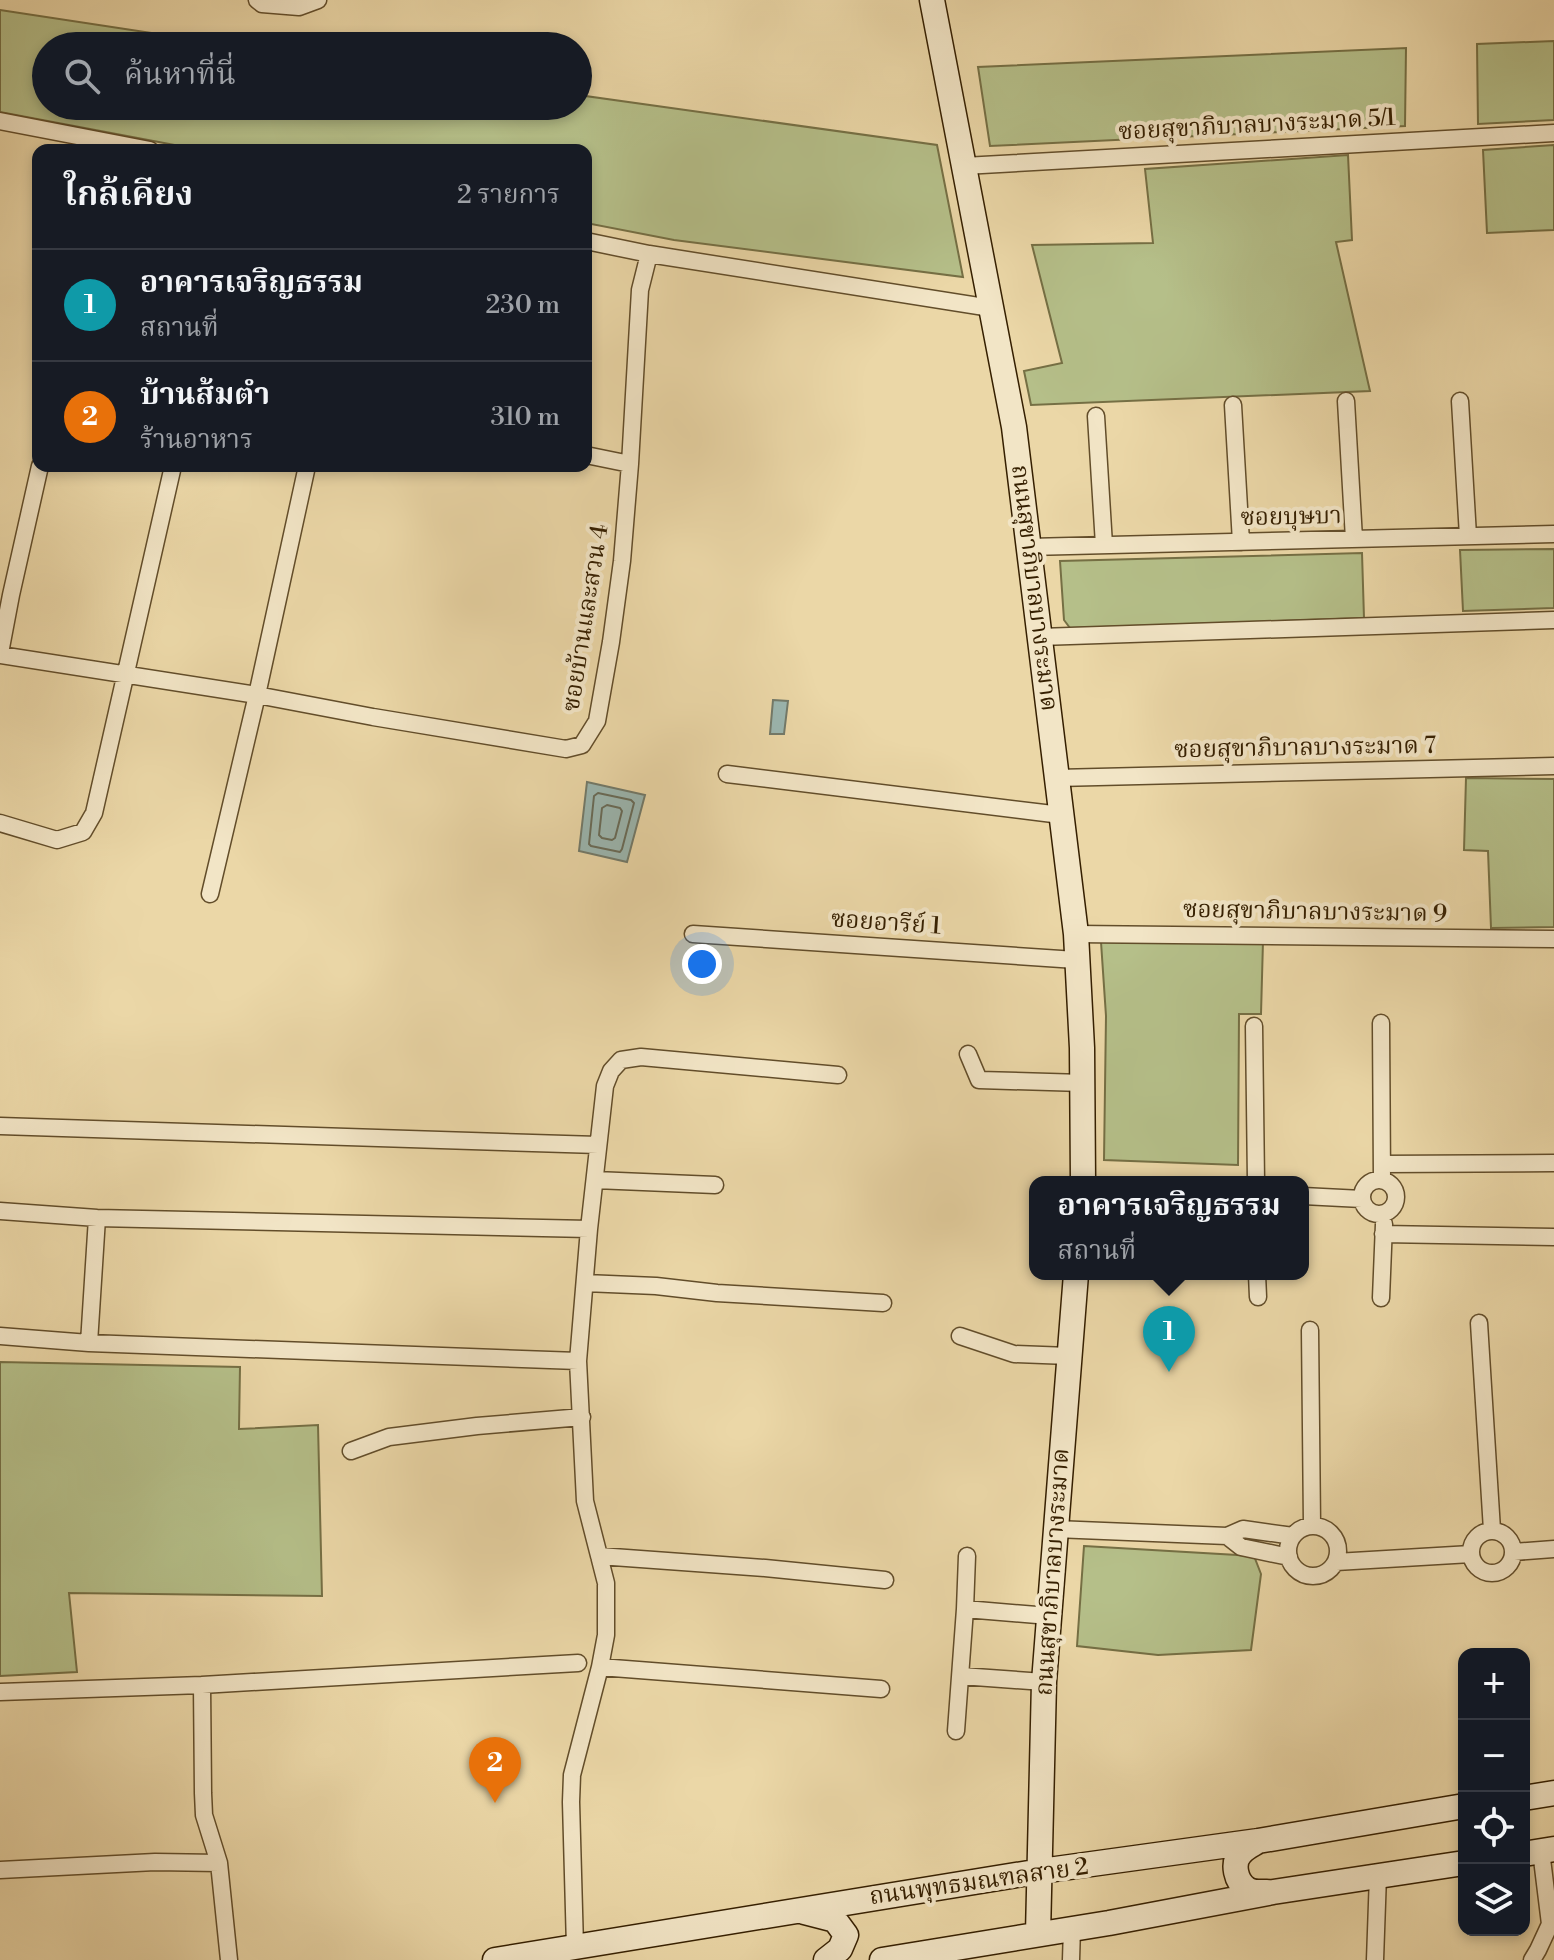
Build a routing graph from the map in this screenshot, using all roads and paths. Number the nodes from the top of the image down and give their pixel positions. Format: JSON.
{"nodes":[{"id":1,"x":257,"y":0,"type":"edge"},
{"id":2,"x":318,"y":0,"type":"edge"},
{"id":3,"x":932,"y":0,"type":"edge"},
{"id":4,"x":0,"y":121,"type":"edge"},
{"id":5,"x":1554,"y":133,"type":"edge"},
{"id":6,"x":119,"y":144,"type":"edge"},
{"id":7,"x":964,"y":166,"type":"junction"},
{"id":8,"x":592,"y":242,"type":"edge"},
{"id":9,"x":649,"y":254,"type":"junction"},
{"id":10,"x":991,"y":308,"type":"junction"},
{"id":11,"x":1346,"y":401,"type":"dead end"},
{"id":12,"x":1460,"y":401,"type":"dead end"},
{"id":13,"x":1233,"y":405,"type":"dead end"},
{"id":14,"x":1096,"y":416,"type":"dead end"},
{"id":15,"x":592,"y":456,"type":"edge"},
{"id":16,"x":630,"y":464,"type":"junction"},
{"id":17,"x":39,"y":472,"type":"edge"},
{"id":18,"x":172,"y":472,"type":"edge"},
{"id":19,"x":306,"y":472,"type":"edge"},
{"id":20,"x":1554,"y":534,"type":"edge"},
{"id":21,"x":1468,"y":536,"type":"junction"},
{"id":22,"x":1354,"y":539,"type":"junction"},
{"id":23,"x":1241,"y":542,"type":"junction"},
{"id":24,"x":1104,"y":545,"type":"junction"},
{"id":25,"x":1029,"y":547,"type":"junction"},
{"id":26,"x":1554,"y":620,"type":"edge"},
{"id":27,"x":1040,"y":637,"type":"junction"},
{"id":28,"x":0,"y":654,"type":"edge"},
{"id":29,"x":126,"y":674,"type":"junction"},
{"id":30,"x":257,"y":695,"type":"junction"},
{"id":31,"x":1554,"y":766,"type":"edge"},
{"id":32,"x":727,"y":774,"type":"dead end"},
{"id":33,"x":1057,"y":778,"type":"junction"},
{"id":34,"x":1061,"y":815,"type":"junction"},
{"id":35,"x":0,"y":823,"type":"edge"},
{"id":36,"x":210,"y":894,"type":"dead end"},
{"id":37,"x":693,"y":934,"type":"dead end"},
{"id":38,"x":1076,"y":934,"type":"junction"},
{"id":39,"x":1554,"y":939,"type":"edge"},
{"id":40,"x":1076,"y":960,"type":"junction"},
{"id":41,"x":1381,"y":1023,"type":"dead end"},
{"id":42,"x":1254,"y":1026,"type":"dead end"},
{"id":43,"x":968,"y":1054,"type":"dead end"},
{"id":44,"x":838,"y":1075,"type":"dead end"},
{"id":45,"x":1083,"y":1083,"type":"junction"},
{"id":46,"x":0,"y":1126,"type":"edge"},
{"id":47,"x":598,"y":1145,"type":"junction"},
{"id":48,"x":1554,"y":1163,"type":"edge"},
{"id":49,"x":1382,"y":1172,"type":"junction"},
{"id":50,"x":1083,"y":1176,"type":"edge"},
{"id":51,"x":1256,"y":1176,"type":"edge"},
{"id":52,"x":595,"y":1180,"type":"junction"},
{"id":53,"x":715,"y":1185,"type":"dead end"},
{"id":54,"x":1309,"y":1196,"type":"edge"},
{"id":55,"x":1362,"y":1199,"type":"junction"},
{"id":56,"x":0,"y":1211,"type":"edge"},
{"id":57,"x":1384,"y":1214,"type":"junction"},
{"id":58,"x":97,"y":1218,"type":"junction"},
{"id":59,"x":589,"y":1229,"type":"junction"},
{"id":60,"x":1383,"y":1234,"type":"junction"},
{"id":61,"x":1554,"y":1237,"type":"edge"},
{"id":62,"x":1075,"y":1280,"type":"edge"},
{"id":63,"x":1257,"y":1280,"type":"edge"},
{"id":64,"x":585,"y":1283,"type":"junction"},
{"id":65,"x":1258,"y":1297,"type":"dead end"},
{"id":66,"x":1381,"y":1298,"type":"dead end"},
{"id":67,"x":883,"y":1303,"type":"dead end"},
{"id":68,"x":1479,"y":1323,"type":"dead end"},
{"id":69,"x":1310,"y":1330,"type":"dead end"},
{"id":70,"x":0,"y":1336,"type":"edge"},
{"id":71,"x":960,"y":1336,"type":"dead end"},
{"id":72,"x":89,"y":1343,"type":"junction"},
{"id":73,"x":1069,"y":1356,"type":"junction"},
{"id":74,"x":578,"y":1361,"type":"junction"},
{"id":75,"x":582,"y":1417,"type":"junction"},
{"id":76,"x":351,"y":1451,"type":"dead end"},
{"id":77,"x":1312,"y":1525,"type":"junction"},
{"id":78,"x":1055,"y":1529,"type":"junction"},
{"id":79,"x":1492,"y":1530,"type":"junction"},
{"id":80,"x":1227,"y":1536,"type":"junction"},
{"id":81,"x":1293,"y":1536,"type":"junction"},
{"id":82,"x":1554,"y":1549,"type":"edge"},
{"id":83,"x":1514,"y":1552,"type":"junction"},
{"id":84,"x":1471,"y":1554,"type":"junction"},
{"id":85,"x":599,"y":1556,"type":"junction"},
{"id":86,"x":967,"y":1556,"type":"dead end"},
{"id":87,"x":1289,"y":1557,"type":"junction"},
{"id":88,"x":1336,"y":1562,"type":"junction"},
{"id":89,"x":885,"y":1580,"type":"dead end"},
{"id":90,"x":965,"y":1609,"type":"junction"},
{"id":91,"x":1049,"y":1616,"type":"junction"},
{"id":92,"x":578,"y":1663,"type":"dead end"},
{"id":93,"x":600,"y":1667,"type":"junction"},
{"id":94,"x":961,"y":1676,"type":"junction"},
{"id":95,"x":1044,"y":1682,"type":"junction"},
{"id":96,"x":202,"y":1685,"type":"junction"},
{"id":97,"x":881,"y":1689,"type":"dead end"},
{"id":98,"x":0,"y":1692,"type":"edge"},
{"id":99,"x":956,"y":1731,"type":"dead end"},
{"id":100,"x":1554,"y":1793,"type":"edge"},
{"id":101,"x":1530,"y":1797,"type":"edge"},
{"id":102,"x":1458,"y":1807,"type":"edge"},
{"id":103,"x":1258,"y":1841,"type":"junction"},
{"id":104,"x":1540,"y":1851,"type":"edge"},
{"id":105,"x":219,"y":1863,"type":"junction"},
{"id":106,"x":1458,"y":1864,"type":"edge"},
{"id":107,"x":0,"y":1870,"type":"edge"},
{"id":108,"x":1041,"y":1871,"type":"junction"},
{"id":109,"x":1378,"y":1875,"type":"junction"},
{"id":110,"x":1273,"y":1892,"type":"junction"},
{"id":111,"x":798,"y":1910,"type":"junction"},
{"id":112,"x":1072,"y":1928,"type":"junction"},
{"id":113,"x":1038,"y":1934,"type":"junction"},
{"id":114,"x":575,"y":1947,"type":"junction"},
{"id":115,"x":229,"y":1960,"type":"edge"},
{"id":116,"x":495,"y":1960,"type":"edge"},
{"id":117,"x":826,"y":1960,"type":"edge"},
{"id":118,"x":882,"y":1960,"type":"edge"},
{"id":119,"x":1071,"y":1960,"type":"edge"},
{"id":120,"x":1375,"y":1960,"type":"edge"},
{"id":121,"x":1532,"y":1960,"type":"edge"}],
"edges":[{"from":1,"to":2,"type":"street"},
{"from":3,"to":7,"type":"main road","name":"ถนนสุขาภิบาลบางระมาด"},
{"from":4,"to":6,"type":"street"},
{"from":5,"to":7,"type":"street","name":"ซอยสุขาภิบาลบางระมาด 5/1"},
{"from":7,"to":10,"type":"main road","name":"ถนนสุขาภิบาลบางระมาด"},
{"from":8,"to":9,"type":"street"},
{"from":9,"to":10,"type":"street"},
{"from":9,"to":16,"type":"street","name":"ซอยบ้านและสวน 4"},
{"from":10,"to":25,"type":"main road","name":"ถนนสุขาภิบาลบางระมาด"},
{"from":11,"to":22,"type":"street"},
{"from":12,"to":21,"type":"street"},
{"from":13,"to":23,"type":"street"},
{"from":14,"to":24,"type":"street"},
{"from":15,"to":16,"type":"street"},
{"from":16,"to":30,"type":"street","name":"ซอยบ้านและสวน 4"},
{"from":17,"to":28,"type":"street"},
{"from":18,"to":29,"type":"street"},
{"from":19,"to":30,"type":"street"},
{"from":20,"to":21,"type":"street","name":"ซอยบุษบา"},
{"from":21,"to":22,"type":"street","name":"ซอยบุษบา"},
{"from":22,"to":23,"type":"street","name":"ซอยบุษบา"},
{"from":23,"to":24,"type":"street","name":"ซอยบุษบา"},
{"from":24,"to":25,"type":"street","name":"ซอยบุษบา"},
{"from":25,"to":27,"type":"main road","name":"ถนนสุขาภิบาลบางระมาด"},
{"from":26,"to":27,"type":"street"},
{"from":27,"to":33,"type":"main road","name":"ถนนสุขาภิบาลบางระมาด"},
{"from":28,"to":29,"type":"street","name":"ซอยบ้านและสวน 4"},
{"from":29,"to":30,"type":"street","name":"ซอยบ้านและสวน 4"},
{"from":29,"to":35,"type":"street"},
{"from":30,"to":36,"type":"street"},
{"from":31,"to":33,"type":"street","name":"ซอยสุขาภิบาลบางระมาด 7"},
{"from":32,"to":34,"type":"street"},
{"from":33,"to":34,"type":"main road","name":"ถนนสุขาภิบาลบางระมาด"},
{"from":34,"to":38,"type":"main road","name":"ถนนสุขาภิบาลบางระมาด"},
{"from":37,"to":40,"type":"street","name":"ซอยอารีย์ 1"},
{"from":38,"to":39,"type":"street","name":"ซอยสุขาภิบาลบางระมาด 9"},
{"from":38,"to":40,"type":"main road","name":"ถนนสุขาภิบาลบางระมาด"},
{"from":40,"to":45,"type":"main road","name":"ถนนสุขาภิบาลบางระมาด"},
{"from":41,"to":49,"type":"street"},
{"from":42,"to":51,"type":"street"},
{"from":43,"to":45,"type":"street"},
{"from":44,"to":47,"type":"street"},
{"from":45,"to":50,"type":"main road","name":"ถนนสุขาภิบาลบางระมาด"},
{"from":46,"to":47,"type":"street"},
{"from":47,"to":52,"type":"street"},
{"from":48,"to":49,"type":"street"},
{"from":49,"to":55,"type":"street"},
{"from":49,"to":57,"type":"street"},
{"from":52,"to":53,"type":"street"},
{"from":52,"to":59,"type":"street"},
{"from":54,"to":55,"type":"street"},
{"from":55,"to":57,"type":"street"},
{"from":56,"to":58,"type":"street"},
{"from":57,"to":60,"type":"street"},
{"from":58,"to":59,"type":"street"},
{"from":58,"to":72,"type":"street"},
{"from":59,"to":64,"type":"street"},
{"from":60,"to":61,"type":"street"},
{"from":60,"to":66,"type":"street"},
{"from":62,"to":73,"type":"main road","name":"ถนนสุขาภิบาลบางระมาด"},
{"from":63,"to":65,"type":"street"},
{"from":64,"to":67,"type":"street"},
{"from":64,"to":74,"type":"street"},
{"from":68,"to":79,"type":"street"},
{"from":69,"to":77,"type":"street"},
{"from":70,"to":72,"type":"street"},
{"from":71,"to":73,"type":"street"},
{"from":72,"to":74,"type":"street"},
{"from":73,"to":78,"type":"main road","name":"ถนนสุขาภิบาลบางระมาด"},
{"from":74,"to":75,"type":"street"},
{"from":75,"to":76,"type":"street"},
{"from":75,"to":85,"type":"street"},
{"from":77,"to":81,"type":"street"},
{"from":77,"to":88,"type":"street"},
{"from":78,"to":80,"type":"street"},
{"from":78,"to":91,"type":"main road","name":"ถนนสุขาภิบาลบางระมาด"},
{"from":79,"to":83,"type":"street"},
{"from":79,"to":84,"type":"street"},
{"from":80,"to":81,"type":"street"},
{"from":80,"to":87,"type":"street"},
{"from":81,"to":87,"type":"street"},
{"from":82,"to":83,"type":"street"},
{"from":83,"to":84,"type":"street"},
{"from":84,"to":88,"type":"street"},
{"from":85,"to":89,"type":"street"},
{"from":85,"to":93,"type":"street"},
{"from":86,"to":90,"type":"street"},
{"from":87,"to":88,"type":"street"},
{"from":90,"to":91,"type":"street"},
{"from":90,"to":94,"type":"street"},
{"from":91,"to":95,"type":"main road","name":"ถนนสุขาภิบาลบางระมาด"},
{"from":92,"to":96,"type":"street"},
{"from":93,"to":97,"type":"street"},
{"from":93,"to":114,"type":"street"},
{"from":94,"to":95,"type":"street"},
{"from":94,"to":99,"type":"street"},
{"from":95,"to":108,"type":"main road","name":"ถนนสุขาภิบาลบางระมาด"},
{"from":96,"to":98,"type":"street"},
{"from":96,"to":105,"type":"street"},
{"from":100,"to":101,"type":"main road"},
{"from":102,"to":103,"type":"main road","name":"ถนนพุทธมณฑลสาย 2"},
{"from":103,"to":108,"type":"main road","name":"ถนนพุทธมณฑลสาย 2"},
{"from":103,"to":110,"type":"main road"},
{"from":104,"to":121,"type":"street"},
{"from":105,"to":107,"type":"street"},
{"from":105,"to":115,"type":"street"},
{"from":106,"to":109,"type":"main road"},
{"from":108,"to":111,"type":"main road","name":"ถนนพุทธมณฑลสาย 2"},
{"from":108,"to":113,"type":"main road","name":"ถนนสุขาภิบาลบางระมาด"},
{"from":109,"to":110,"type":"main road"},
{"from":109,"to":120,"type":"street"},
{"from":110,"to":112,"type":"main road"},
{"from":111,"to":114,"type":"main road","name":"ถนนพุทธมณฑลสาย 2"},
{"from":111,"to":117,"type":"main road"},
{"from":112,"to":113,"type":"main road"},
{"from":112,"to":119,"type":"street"},
{"from":113,"to":118,"type":"main road"},
{"from":114,"to":116,"type":"main road","name":"ถนนพุทธมณฑลสาย 2"}]}
